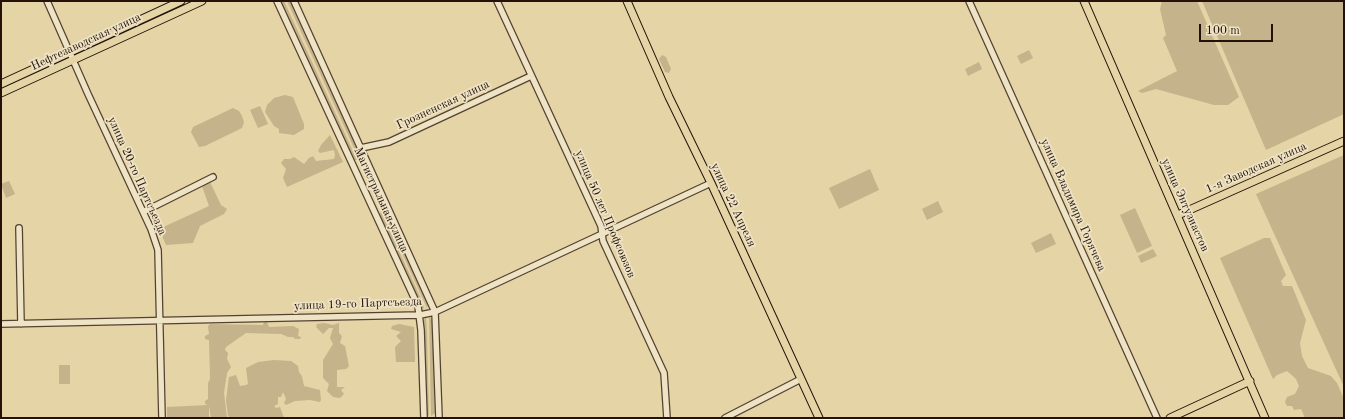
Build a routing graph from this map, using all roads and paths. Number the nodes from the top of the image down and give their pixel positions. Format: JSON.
{"nodes":[{"id":1,"x":47,"y":1,"type":"edge"},
{"id":2,"x":181,"y":1,"type":"edge"},
{"id":3,"x":202,"y":1,"type":"edge"},
{"id":4,"x":277,"y":1,"type":"edge"},
{"id":5,"x":294,"y":1,"type":"edge"},
{"id":6,"x":496,"y":1,"type":"edge"},
{"id":7,"x":627,"y":1,"type":"edge"},
{"id":8,"x":969,"y":1,"type":"edge"},
{"id":9,"x":1084,"y":1,"type":"edge"},
{"id":10,"x":70,"y":52,"type":"junction"},
{"id":11,"x":74,"y":59,"type":"junction"},
{"id":12,"x":532,"y":76,"type":"junction"},
{"id":13,"x":1,"y":84,"type":"edge"},
{"id":14,"x":1,"y":93,"type":"edge"},
{"id":15,"x":1344,"y":141,"type":"edge"},
{"id":16,"x":361,"y":148,"type":"junction"},
{"id":17,"x":213,"y":177,"type":"dead end"},
{"id":18,"x":712,"y":183,"type":"junction"},
{"id":19,"x":143,"y":212,"type":"junction"},
{"id":20,"x":1178,"y":215,"type":"junction"},
{"id":21,"x":19,"y":228,"type":"dead end"},
{"id":22,"x":603,"y":233,"type":"junction"},
{"id":23,"x":435,"y":312,"type":"junction"},
{"id":24,"x":420,"y":315,"type":"junction"},
{"id":25,"x":160,"y":320,"type":"junction"},
{"id":26,"x":1,"y":324,"type":"edge"},
{"id":27,"x":21,"y":324,"type":"junction"},
{"id":28,"x":801,"y":378,"type":"junction"},
{"id":29,"x":1250,"y":381,"type":"junction"},
{"id":30,"x":162,"y":418,"type":"edge"},
{"id":31,"x":424,"y":418,"type":"edge"},
{"id":32,"x":438,"y":418,"type":"edge"},
{"id":33,"x":667,"y":418,"type":"edge"},
{"id":34,"x":725,"y":418,"type":"edge"},
{"id":35,"x":819,"y":418,"type":"edge"},
{"id":36,"x":1157,"y":418,"type":"edge"},
{"id":37,"x":1170,"y":418,"type":"edge"},
{"id":38,"x":1265,"y":418,"type":"edge"}],
"edges":[{"from":1,"to":10,"type":"street","name":"улица 20-го Партсъезда"},
{"from":2,"to":10,"type":"main road","name":"Нефтезаводская улица"},
{"from":3,"to":11,"type":"main road","name":"Нефтезаводская улица"},
{"from":4,"to":24,"type":"street","name":"Магистральная улица"},
{"from":5,"to":16,"type":"street","name":"Магистральная улица"},
{"from":6,"to":12,"type":"street","name":"улица 50 лет Профсоюзов"},
{"from":7,"to":18,"type":"main road","name":"улица 22 Апреля"},
{"from":8,"to":36,"type":"street","name":"улица Владимира Горячева"},
{"from":9,"to":20,"type":"main road","name":"улица Энтузиастов"},
{"from":10,"to":11,"type":"street","name":"улица 20-го Партсъезда"},
{"from":10,"to":13,"type":"main road","name":"Нефтезаводская улица"},
{"from":11,"to":14,"type":"main road","name":"Нефтезаводская улица"},
{"from":11,"to":19,"type":"street","name":"улица 20-го Партсъезда"},
{"from":12,"to":16,"type":"street","name":"Грозненская улица"},
{"from":12,"to":22,"type":"street","name":"улица 50 лет Профсоюзов"},
{"from":15,"to":20,"type":"main road","name":"1-я Заводская улица"},
{"from":16,"to":23,"type":"street","name":"Магистральная улица"},
{"from":17,"to":19,"type":"street"},
{"from":18,"to":22,"type":"street","name":"улица 19-го Партсъезда"},
{"from":18,"to":28,"type":"main road","name":"улица 22 Апреля"},
{"from":19,"to":25,"type":"street","name":"улица 20-го Партсъезда"},
{"from":20,"to":29,"type":"main road","name":"улица Энтузиастов"},
{"from":21,"to":27,"type":"street"},
{"from":22,"to":23,"type":"street","name":"улица 19-го Партсъезда"},
{"from":22,"to":33,"type":"street","name":"улица 50 лет Профсоюзов"},
{"from":23,"to":24,"type":"street","name":"улица 19-го Партсъезда"},
{"from":23,"to":32,"type":"street","name":"Магистральная улица"},
{"from":24,"to":25,"type":"street","name":"улица 19-го Партсъезда"},
{"from":24,"to":31,"type":"street","name":"Магистральная улица"},
{"from":25,"to":27,"type":"street","name":"улица 19-го Партсъезда"},
{"from":25,"to":30,"type":"street","name":"улица 20-го Партсъезда"},
{"from":26,"to":27,"type":"street","name":"улица 19-го Партсъезда"},
{"from":28,"to":34,"type":"street"},
{"from":28,"to":35,"type":"main road","name":"улица 22 Апреля"},
{"from":29,"to":37,"type":"main road"},
{"from":29,"to":38,"type":"main road","name":"улица Энтузиастов"}]}
